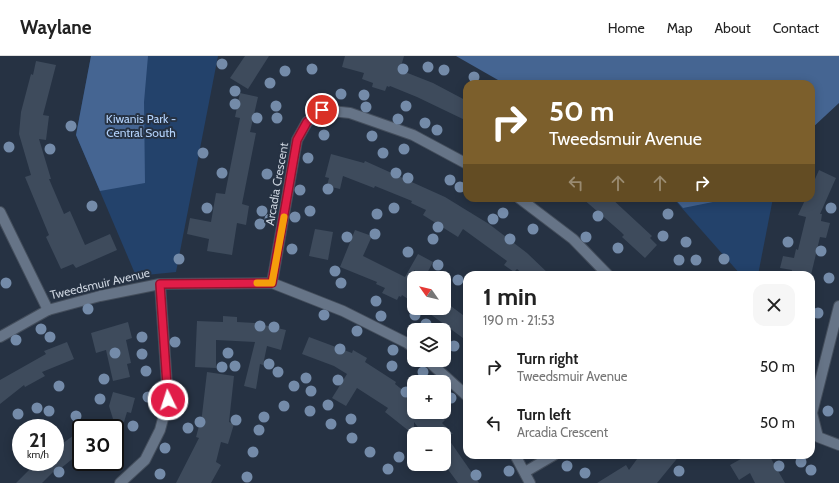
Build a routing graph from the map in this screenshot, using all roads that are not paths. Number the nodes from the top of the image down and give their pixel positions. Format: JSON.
{"nodes":[{"id":1,"x":463,"y":162,"type":"edge"},
{"id":2,"x":524,"y":202,"type":"edge"},
{"id":3,"x":0,"y":212,"type":"edge"},
{"id":4,"x":604,"y":271,"type":"edge"},
{"id":5,"x":272,"y":283,"type":"junction"},
{"id":6,"x":160,"y":284,"type":"junction"},
{"id":7,"x":839,"y":306,"type":"edge"},
{"id":8,"x":48,"y":310,"type":"junction"},
{"id":9,"x":0,"y":337,"type":"edge"},
{"id":10,"x":407,"y":342,"type":"edge"},
{"id":11,"x":435,"y":367,"type":"edge"},
{"id":12,"x":463,"y":392,"type":"edge"},
{"id":13,"x":815,"y":401,"type":"edge"},
{"id":14,"x":815,"y":426,"type":"edge"},
{"id":15,"x":839,"y":445,"type":"edge"},
{"id":16,"x":517,"y":459,"type":"edge"},
{"id":17,"x":547,"y":459,"type":"edge"},
{"id":18,"x":525,"y":472,"type":"junction"},
{"id":19,"x":120,"y":483,"type":"edge"},
{"id":20,"x":530,"y":483,"type":"edge"}],
"edges":[{"from":1,"to":5,"type":"street","name":"Arcadia Crescent"},
{"from":2,"to":4,"type":"street"},
{"from":3,"to":8,"type":"street"},
{"from":5,"to":6,"type":"street","name":"Tweedsmuir Avenue"},
{"from":5,"to":10,"type":"street","name":"Tweedsmuir Avenue"},
{"from":6,"to":8,"type":"street","name":"Tweedsmuir Avenue"},
{"from":6,"to":19,"type":"street"},
{"from":7,"to":13,"type":"street"},
{"from":8,"to":9,"type":"street","name":"Tweedsmuir Avenue"},
{"from":11,"to":12,"type":"street"},
{"from":14,"to":15,"type":"street"},
{"from":16,"to":18,"type":"street"},
{"from":17,"to":18,"type":"street"},
{"from":18,"to":20,"type":"street"}]}
